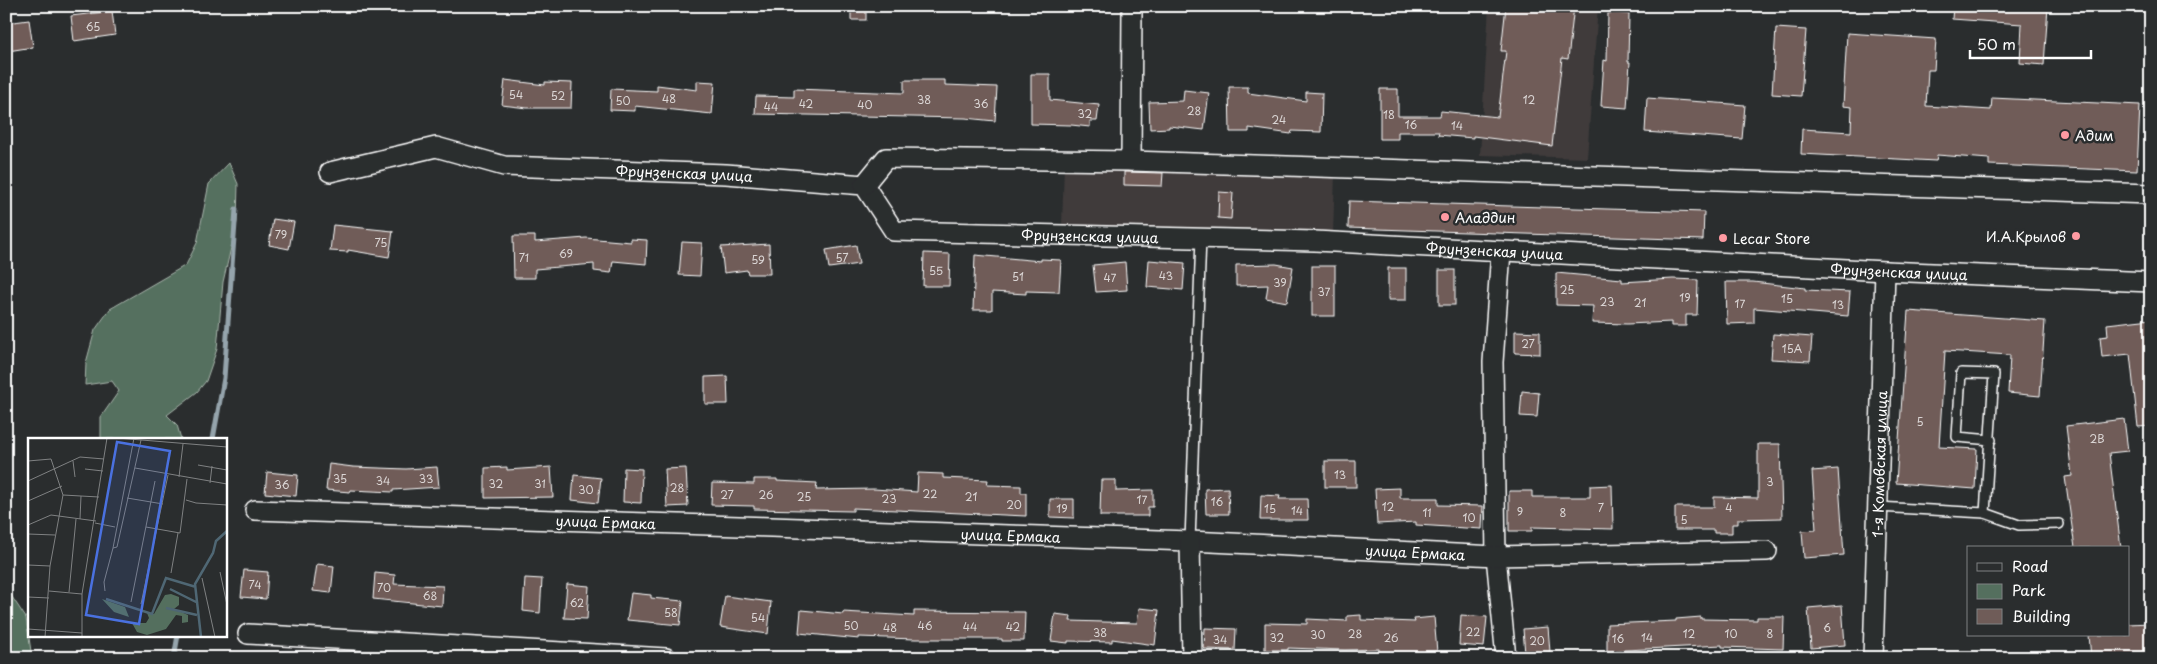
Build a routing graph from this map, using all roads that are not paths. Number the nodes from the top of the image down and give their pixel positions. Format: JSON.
{"nodes":[{"id":1,"x":1132,"y":6,"type":"edge"},
{"id":2,"x":1131,"y":161,"type":"junction"},
{"id":3,"x":330,"y":172,"type":"dead end"},
{"id":4,"x":864,"y":185,"type":"junction"},
{"id":5,"x":2151,"y":194,"type":"edge"},
{"id":6,"x":1201,"y":238,"type":"junction"},
{"id":7,"x":1501,"y":251,"type":"junction"},
{"id":8,"x":1885,"y":271,"type":"junction"},
{"id":9,"x":2151,"y":282,"type":"edge"},
{"id":10,"x":1991,"y":440,"type":"junction"},
{"id":11,"x":1878,"y":507,"type":"junction"},
{"id":12,"x":255,"y":510,"type":"dead end"},
{"id":13,"x":1986,"y":513,"type":"junction"},
{"id":14,"x":2059,"y":524,"type":"dead end"},
{"id":15,"x":1190,"y":541,"type":"junction"},
{"id":16,"x":1767,"y":552,"type":"dead end"},
{"id":17,"x":1496,"y":556,"type":"junction"},
{"id":18,"x":248,"y":634,"type":"dead end"},
{"id":19,"x":666,"y":658,"type":"edge"},
{"id":20,"x":1192,"y":658,"type":"edge"},
{"id":21,"x":1506,"y":658,"type":"edge"},
{"id":22,"x":1873,"y":658,"type":"edge"}],
"edges":[{"from":1,"to":2,"type":"street"},
{"from":2,"to":4,"type":"street"},
{"from":2,"to":5,"type":"street"},
{"from":3,"to":4,"type":"street","name":"Фрунзенская улица"},
{"from":4,"to":6,"type":"street","name":"Фрунзенская улица"},
{"from":6,"to":7,"type":"street","name":"Фрунзенская улица"},
{"from":6,"to":15,"type":"lane"},
{"from":7,"to":8,"type":"street","name":"Фрунзенская улица"},
{"from":7,"to":17,"type":"street"},
{"from":8,"to":9,"type":"street","name":"Фрунзенская улица"},
{"from":8,"to":11,"type":"street","name":"1-я Комовская улица"},
{"from":10,"to":10,"type":"lane"},
{"from":10,"to":13,"type":"lane"},
{"from":11,"to":13,"type":"lane"},
{"from":11,"to":22,"type":"street","name":"1-я Комовская улица"},
{"from":12,"to":15,"type":"street","name":"улица Ермака"},
{"from":13,"to":14,"type":"lane"},
{"from":15,"to":17,"type":"street","name":"улица Ермака"},
{"from":15,"to":20,"type":"street"},
{"from":16,"to":17,"type":"street","name":"улица Ермака"},
{"from":17,"to":21,"type":"street"},
{"from":18,"to":19,"type":"street"}]}
